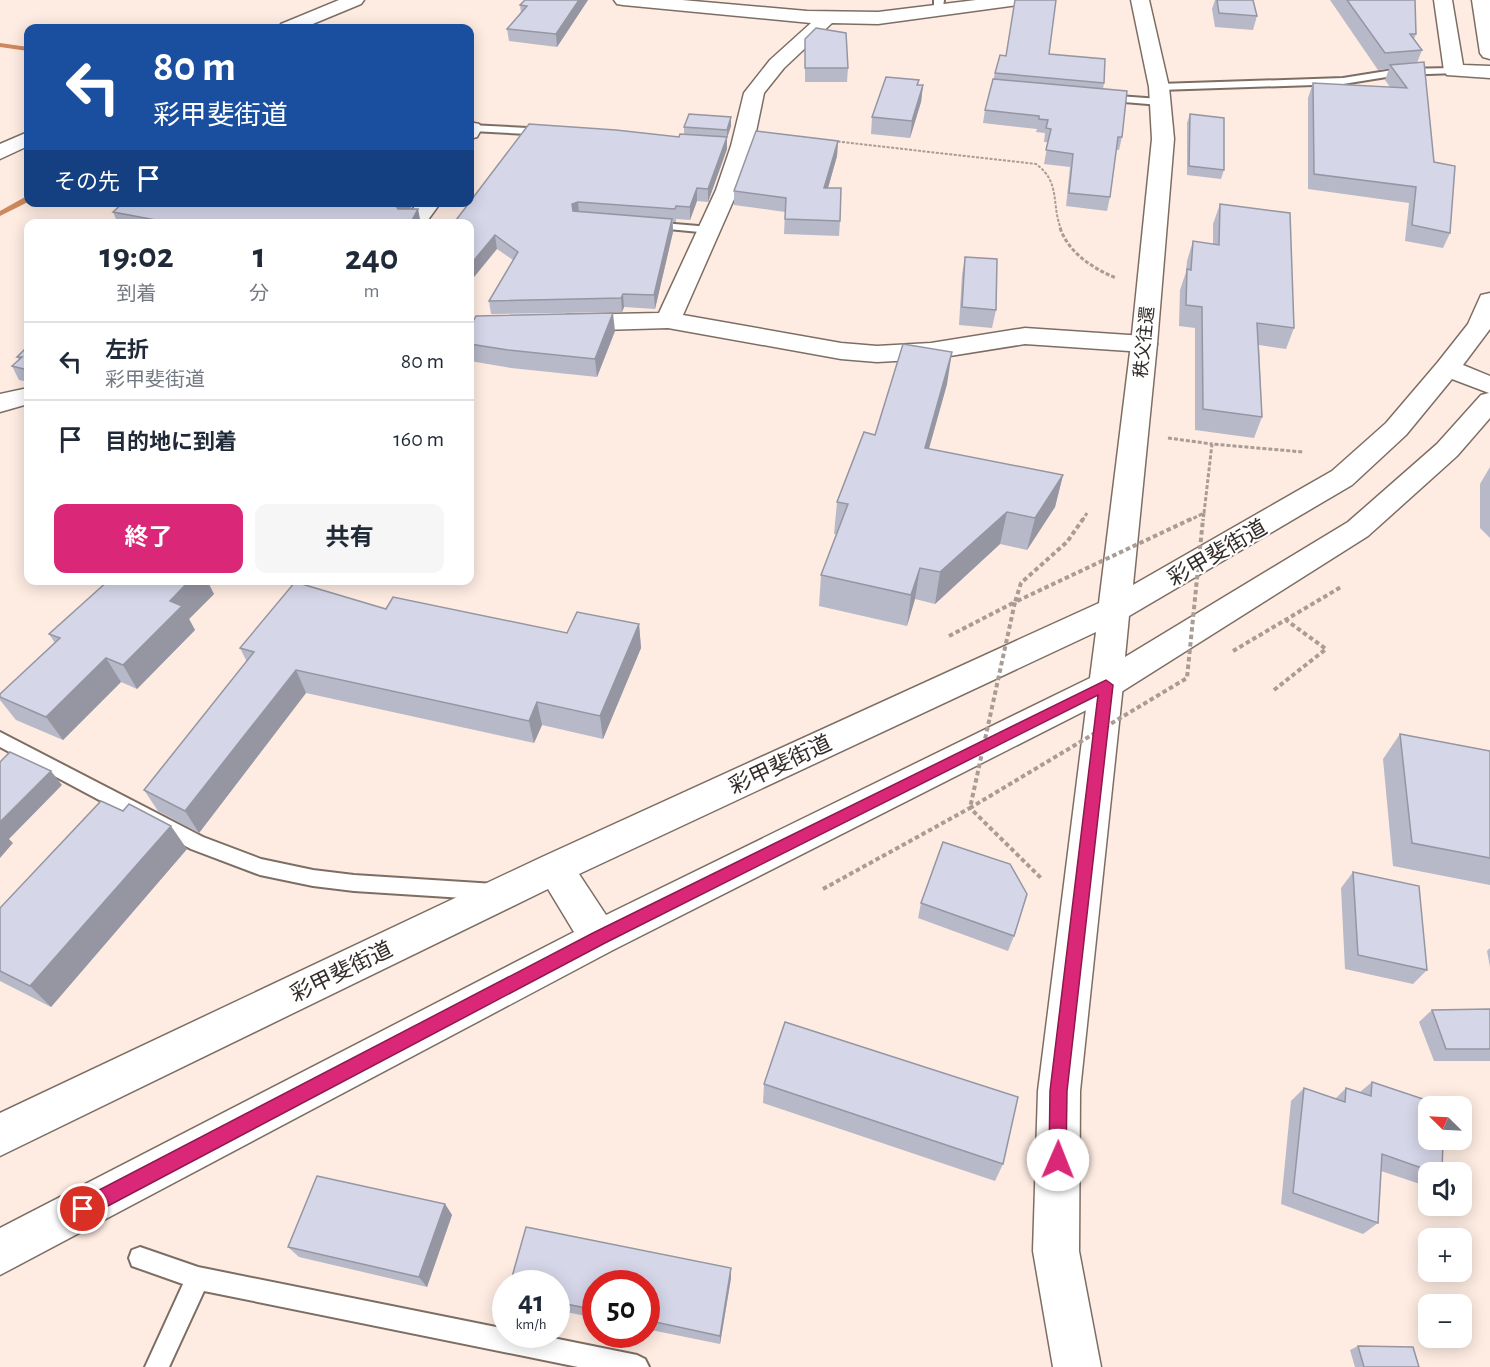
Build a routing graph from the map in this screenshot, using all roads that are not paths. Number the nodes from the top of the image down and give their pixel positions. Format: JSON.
{"nodes":[{"id":1,"x":355,"y":0,"type":"edge"},
{"id":2,"x":623,"y":0,"type":"edge"},
{"id":3,"x":1018,"y":0,"type":"edge"},
{"id":4,"x":1140,"y":0,"type":"edge"},
{"id":5,"x":1443,"y":0,"type":"edge"},
{"id":6,"x":1480,"y":0,"type":"edge"},
{"id":7,"x":939,"y":6,"type":"edge"},
{"id":8,"x":828,"y":17,"type":"junction"},
{"id":9,"x":298,"y":24,"type":"edge"},
{"id":10,"x":1490,"y":53,"type":"edge"},
{"id":11,"x":1454,"y":70,"type":"junction"},
{"id":12,"x":1490,"y":72,"type":"edge"},
{"id":13,"x":1160,"y":94,"type":"junction"},
{"id":14,"x":1094,"y":97,"type":"edge"},
{"id":15,"x":474,"y":130,"type":"edge"},
{"id":16,"x":563,"y":134,"type":"edge"},
{"id":17,"x":24,"y":140,"type":"edge"},
{"id":18,"x":0,"y":153,"type":"edge"},
{"id":19,"x":426,"y":207,"type":"edge"},
{"id":20,"x":417,"y":219,"type":"edge"},
{"id":21,"x":639,"y":224,"type":"edge"},
{"id":22,"x":710,"y":230,"type":"junction"},
{"id":23,"x":1490,"y":300,"type":"edge"},
{"id":24,"x":668,"y":320,"type":"junction"},
{"id":25,"x":548,"y":323,"type":"edge"},
{"id":26,"x":1144,"y":345,"type":"junction"},
{"id":27,"x":1447,"y":368,"type":"junction"},
{"id":28,"x":1490,"y":385,"type":"edge"},
{"id":29,"x":1490,"y":401,"type":"edge"},
{"id":30,"x":1114,"y":610,"type":"junction"},
{"id":31,"x":1106,"y":685,"type":"junction"},
{"id":32,"x":0,"y":739,"type":"edge"},
{"id":33,"x":555,"y":868,"type":"junction"},
{"id":34,"x":504,"y":892,"type":"junction"},
{"id":35,"x":599,"y":938,"type":"junction"},
{"id":36,"x":0,"y":1135,"type":"edge"},
{"id":37,"x":0,"y":1252,"type":"edge"},
{"id":38,"x":140,"y":1258,"type":"dead end"},
{"id":39,"x":198,"y":1278,"type":"junction"},
{"id":40,"x":1069,"y":1364,"type":"edge"},
{"id":41,"x":157,"y":1367,"type":"edge"},
{"id":42,"x":637,"y":1367,"type":"edge"}],
"edges":[{"from":1,"to":9,"type":"main road"},
{"from":2,"to":8,"type":"main road"},
{"from":3,"to":7,"type":"main road"},
{"from":4,"to":13,"type":"main road","name":"秩父往還"},
{"from":5,"to":11,"type":"main road"},
{"from":6,"to":10,"type":"main road"},
{"from":7,"to":8,"type":"main road"},
{"from":8,"to":22,"type":"main road"},
{"from":11,"to":12,"type":"main road"},
{"from":11,"to":13,"type":"lane"},
{"from":13,"to":14,"type":"lane"},
{"from":13,"to":26,"type":"main road","name":"秩父往還"},
{"from":15,"to":16,"type":"lane"},
{"from":17,"to":18,"type":"main road"},
{"from":19,"to":20,"type":"main road"},
{"from":21,"to":22,"type":"lane"},
{"from":22,"to":24,"type":"main road"},
{"from":23,"to":27,"type":"main road","name":"彩甲斐街道"},
{"from":24,"to":25,"type":"main road"},
{"from":24,"to":26,"type":"main road"},
{"from":26,"to":30,"type":"main road","name":"秩父往還"},
{"from":27,"to":28,"type":"main road"},
{"from":27,"to":30,"type":"main road","name":"彩甲斐街道"},
{"from":29,"to":31,"type":"main road"},
{"from":30,"to":31,"type":"main road","name":"秩父往還"},
{"from":30,"to":33,"type":"main road","name":"彩甲斐街道"},
{"from":31,"to":35,"type":"main road"},
{"from":31,"to":40,"type":"main road","name":"秩父往還"},
{"from":32,"to":34,"type":"lane"},
{"from":33,"to":34,"type":"main road","name":"彩甲斐街道"},
{"from":33,"to":35,"type":"main road"},
{"from":34,"to":36,"type":"main road","name":"彩甲斐街道"},
{"from":35,"to":37,"type":"main road"},
{"from":38,"to":39,"type":"lane"},
{"from":39,"to":41,"type":"lane"},
{"from":39,"to":42,"type":"lane"}]}
